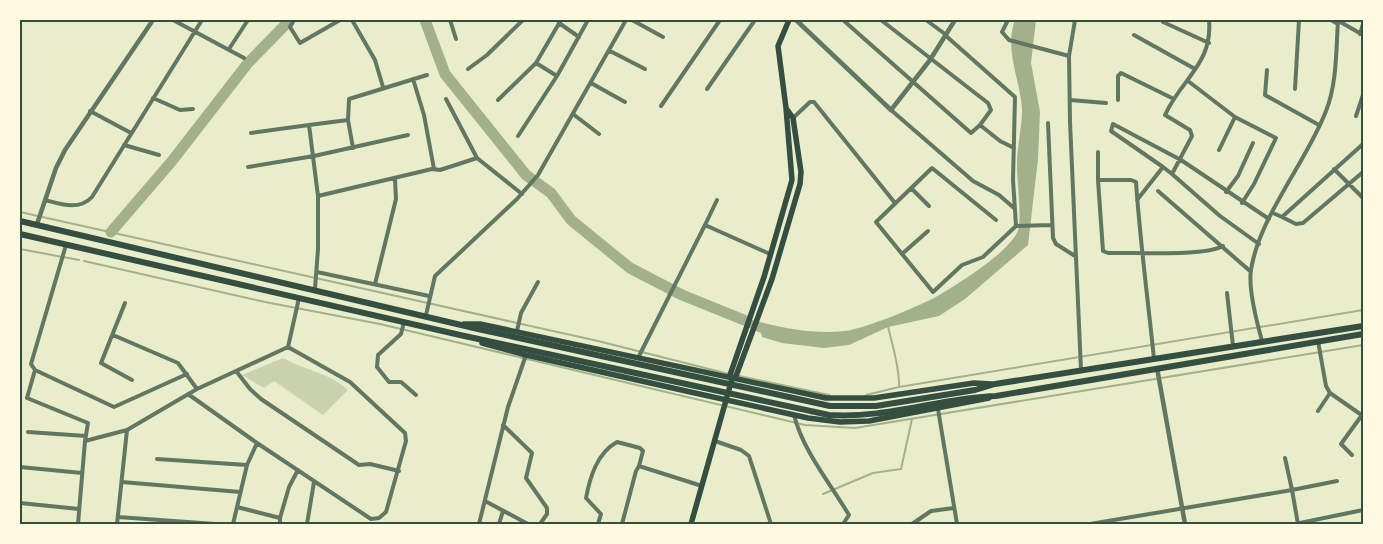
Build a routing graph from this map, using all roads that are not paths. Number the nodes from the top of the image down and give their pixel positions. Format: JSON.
{"nodes":[{"id":1,"x":153,"y":20,"type":"edge"},
{"id":2,"x":174,"y":20,"type":"edge"},
{"id":3,"x":202,"y":20,"type":"edge"},
{"id":4,"x":248,"y":20,"type":"edge"},
{"id":5,"x":294,"y":20,"type":"edge"},
{"id":6,"x":340,"y":20,"type":"edge"},
{"id":7,"x":352,"y":20,"type":"edge"},
{"id":8,"x":450,"y":20,"type":"edge"},
{"id":9,"x":523,"y":20,"type":"edge"},
{"id":10,"x":588,"y":20,"type":"edge"},
{"id":11,"x":626,"y":20,"type":"edge"},
{"id":12,"x":632,"y":20,"type":"edge"},
{"id":13,"x":720,"y":20,"type":"edge"},
{"id":14,"x":755,"y":20,"type":"edge"},
{"id":15,"x":789,"y":20,"type":"edge"},
{"id":16,"x":796,"y":20,"type":"edge"},
{"id":17,"x":843,"y":20,"type":"edge"},
{"id":18,"x":881,"y":20,"type":"edge"},
{"id":19,"x":926,"y":20,"type":"edge"},
{"id":20,"x":955,"y":20,"type":"edge"},
{"id":21,"x":1008,"y":20,"type":"edge"},
{"id":22,"x":1075,"y":20,"type":"edge"},
{"id":23,"x":1209,"y":20,"type":"edge"},
{"id":24,"x":1299,"y":20,"type":"edge"},
{"id":25,"x":1331,"y":20,"type":"edge"},
{"id":26,"x":560,"y":22,"type":"edge"},
{"id":27,"x":1163,"y":22,"type":"dead end"},
{"id":28,"x":1338,"y":22,"type":"edge"},
{"id":29,"x":1363,"y":24,"type":"edge"},
{"id":30,"x":196,"y":31,"type":"junction"},
{"id":31,"x":945,"y":35,"type":"junction"},
{"id":32,"x":1134,"y":35,"type":"dead end"},
{"id":33,"x":1362,"y":35,"type":"edge"},
{"id":34,"x":579,"y":36,"type":"junction"},
{"id":35,"x":663,"y":37,"type":"dead end"},
{"id":36,"x":456,"y":39,"type":"dead end"},
{"id":37,"x":1209,"y":42,"type":"junction"},
{"id":38,"x":229,"y":49,"type":"junction"},
{"id":39,"x":610,"y":51,"type":"junction"},
{"id":40,"x":1069,"y":56,"type":"junction"},
{"id":41,"x":244,"y":58,"type":"dead end"},
{"id":42,"x":930,"y":60,"type":"junction"},
{"id":43,"x":536,"y":63,"type":"junction"},
{"id":44,"x":468,"y":69,"type":"dead end"},
{"id":45,"x":645,"y":69,"type":"dead end"},
{"id":46,"x":1195,"y":69,"type":"junction"},
{"id":47,"x":1267,"y":70,"type":"dead end"},
{"id":48,"x":427,"y":75,"type":"dead end"},
{"id":49,"x":557,"y":76,"type":"junction"},
{"id":50,"x":413,"y":80,"type":"junction"},
{"id":51,"x":914,"y":82,"type":"junction"},
{"id":52,"x":1188,"y":82,"type":"junction"},
{"id":53,"x":591,"y":83,"type":"junction"},
{"id":54,"x":383,"y":87,"type":"junction"},
{"id":55,"x":707,"y":89,"type":"dead end"},
{"id":56,"x":1295,"y":89,"type":"dead end"},
{"id":57,"x":1363,"y":96,"type":"edge"},
{"id":58,"x":152,"y":98,"type":"junction"},
{"id":59,"x":446,"y":99,"type":"dead end"},
{"id":60,"x":1174,"y":99,"type":"junction"},
{"id":61,"x":498,"y":100,"type":"dead end"},
{"id":62,"x":1070,"y":100,"type":"junction"},
{"id":63,"x":1118,"y":100,"type":"dead end"},
{"id":64,"x":625,"y":102,"type":"dead end"},
{"id":65,"x":1106,"y":103,"type":"dead end"},
{"id":66,"x":661,"y":106,"type":"dead end"},
{"id":67,"x":786,"y":108,"type":"junction"},
{"id":68,"x":193,"y":109,"type":"dead end"},
{"id":69,"x":891,"y":110,"type":"junction"},
{"id":70,"x":90,"y":112,"type":"junction"},
{"id":71,"x":573,"y":114,"type":"junction"},
{"id":72,"x":1356,"y":116,"type":"dead end"},
{"id":73,"x":1235,"y":117,"type":"junction"},
{"id":74,"x":793,"y":118,"type":"junction"},
{"id":75,"x":348,"y":120,"type":"junction"},
{"id":76,"x":1048,"y":123,"type":"dead end"},
{"id":77,"x":309,"y":125,"type":"junction"},
{"id":78,"x":980,"y":125,"type":"junction"},
{"id":79,"x":1319,"y":125,"type":"junction"},
{"id":80,"x":131,"y":133,"type":"junction"},
{"id":81,"x":251,"y":133,"type":"dead end"},
{"id":82,"x":599,"y":134,"type":"dead end"},
{"id":83,"x":408,"y":135,"type":"dead end"},
{"id":84,"x":518,"y":136,"type":"dead end"},
{"id":85,"x":1253,"y":142,"type":"dead end"},
{"id":86,"x":1363,"y":144,"type":"edge"},
{"id":87,"x":124,"y":145,"type":"junction"},
{"id":88,"x":353,"y":148,"type":"junction"},
{"id":89,"x":1014,"y":148,"type":"junction"},
{"id":90,"x":1219,"y":150,"type":"dead end"},
{"id":91,"x":1098,"y":152,"type":"dead end"},
{"id":92,"x":159,"y":155,"type":"dead end"},
{"id":93,"x":314,"y":156,"type":"junction"},
{"id":94,"x":477,"y":158,"type":"junction"},
{"id":95,"x":1181,"y":160,"type":"junction"},
{"id":96,"x":248,"y":166,"type":"dead end"},
{"id":97,"x":1163,"y":167,"type":"junction"},
{"id":98,"x":434,"y":168,"type":"junction"},
{"id":99,"x":1334,"y":169,"type":"junction"},
{"id":100,"x":1363,"y":172,"type":"edge"},
{"id":101,"x":1172,"y":174,"type":"junction"},
{"id":102,"x":395,"y":179,"type":"junction"},
{"id":103,"x":1098,"y":180,"type":"junction"},
{"id":104,"x":1349,"y":183,"type":"junction"},
{"id":105,"x":911,"y":188,"type":"junction"},
{"id":106,"x":1158,"y":191,"type":"dead end"},
{"id":107,"x":1226,"y":192,"type":"junction"},
{"id":108,"x":522,"y":194,"type":"junction"},
{"id":109,"x":318,"y":196,"type":"junction"},
{"id":110,"x":1363,"y":198,"type":"edge"},
{"id":111,"x":45,"y":200,"type":"junction"},
{"id":112,"x":717,"y":200,"type":"dead end"},
{"id":113,"x":1137,"y":200,"type":"junction"},
{"id":114,"x":1242,"y":202,"type":"junction"},
{"id":115,"x":896,"y":203,"type":"junction"},
{"id":116,"x":928,"y":206,"type":"dead end"},
{"id":117,"x":1014,"y":208,"type":"junction"},
{"id":118,"x":1273,"y":212,"type":"junction"},
{"id":119,"x":1282,"y":216,"type":"junction"},
{"id":120,"x":1269,"y":219,"type":"junction"},
{"id":121,"x":996,"y":220,"type":"dead end"},
{"id":122,"x":20,"y":221,"type":"edge"},
{"id":123,"x":38,"y":221,"type":"junction"},
{"id":124,"x":705,"y":224,"type":"junction"},
{"id":125,"x":1052,"y":224,"type":"junction"},
{"id":126,"x":1018,"y":226,"type":"junction"},
{"id":127,"x":928,"y":231,"type":"dead end"},
{"id":128,"x":20,"y":234,"type":"edge"},
{"id":129,"x":122,"y":244,"type":"junction"},
{"id":130,"x":1259,"y":244,"type":"junction"},
{"id":131,"x":1223,"y":246,"type":"junction"},
{"id":132,"x":136,"y":247,"type":"junction"},
{"id":133,"x":65,"y":249,"type":"junction"},
{"id":134,"x":1144,"y":252,"type":"junction"},
{"id":135,"x":770,"y":254,"type":"junction"},
{"id":136,"x":902,"y":254,"type":"junction"},
{"id":137,"x":1075,"y":256,"type":"junction"},
{"id":138,"x":119,"y":257,"type":"junction"},
{"id":139,"x":133,"y":260,"type":"junction"},
{"id":140,"x":1250,"y":271,"type":"junction"},
{"id":141,"x":317,"y":272,"type":"junction"},
{"id":142,"x":538,"y":282,"type":"dead end"},
{"id":143,"x":375,"y":284,"type":"junction"},
{"id":144,"x":315,"y":289,"type":"junction"},
{"id":145,"x":1226,"y":293,"type":"dead end"},
{"id":146,"x":429,"y":298,"type":"junction"},
{"id":147,"x":299,"y":300,"type":"junction"},
{"id":148,"x":125,"y":303,"type":"dead end"},
{"id":149,"x":426,"y":312,"type":"junction"},
{"id":150,"x":403,"y":324,"type":"junction"},
{"id":151,"x":464,"y":324,"type":"junction"},
{"id":152,"x":1363,"y":326,"type":"edge"},
{"id":153,"x":516,"y":331,"type":"junction"},
{"id":154,"x":460,"y":334,"type":"junction"},
{"id":155,"x":1314,"y":334,"type":"junction"},
{"id":156,"x":1363,"y":334,"type":"edge"},
{"id":157,"x":113,"y":335,"type":"junction"},
{"id":158,"x":1262,"y":341,"type":"junction"},
{"id":159,"x":1317,"y":341,"type":"junction"},
{"id":160,"x":1233,"y":343,"type":"junction"},
{"id":161,"x":288,"y":347,"type":"junction"},
{"id":162,"x":526,"y":356,"type":"junction"},
{"id":163,"x":639,"y":356,"type":"junction"},
{"id":164,"x":1154,"y":356,"type":"junction"},
{"id":165,"x":1111,"y":366,"type":"junction"},
{"id":166,"x":1081,"y":367,"type":"junction"},
{"id":167,"x":691,"y":369,"type":"junction"},
{"id":168,"x":35,"y":370,"type":"junction"},
{"id":169,"x":236,"y":371,"type":"junction"},
{"id":170,"x":1158,"y":372,"type":"junction"},
{"id":171,"x":187,"y":374,"type":"junction"},
{"id":172,"x":734,"y":374,"type":"junction"},
{"id":173,"x":1049,"y":375,"type":"junction"},
{"id":174,"x":1112,"y":375,"type":"junction"},
{"id":175,"x":132,"y":380,"type":"dead end"},
{"id":176,"x":995,"y":384,"type":"junction"},
{"id":177,"x":1051,"y":386,"type":"junction"},
{"id":178,"x":777,"y":388,"type":"junction"},
{"id":179,"x":197,"y":389,"type":"junction"},
{"id":180,"x":686,"y":391,"type":"junction"},
{"id":181,"x":1330,"y":393,"type":"junction"},
{"id":182,"x":188,"y":394,"type":"junction"},
{"id":183,"x":416,"y":395,"type":"dead end"},
{"id":184,"x":996,"y":396,"type":"junction"},
{"id":185,"x":725,"y":403,"type":"junction"},
{"id":186,"x":770,"y":409,"type":"junction"},
{"id":187,"x":938,"y":410,"type":"junction"},
{"id":188,"x":1318,"y":411,"type":"dead end"},
{"id":189,"x":1362,"y":416,"type":"edge"},
{"id":190,"x":795,"y":418,"type":"junction"},
{"id":191,"x":504,"y":425,"type":"junction"},
{"id":192,"x":127,"y":430,"type":"junction"},
{"id":193,"x":28,"y":432,"type":"dead end"},
{"id":194,"x":85,"y":438,"type":"junction"},
{"id":195,"x":714,"y":441,"type":"junction"},
{"id":196,"x":257,"y":444,"type":"junction"},
{"id":197,"x":1352,"y":455,"type":"dead end"},
{"id":198,"x":1285,"y":458,"type":"dead end"},
{"id":199,"x":157,"y":459,"type":"dead end"},
{"id":200,"x":247,"y":465,"type":"junction"},
{"id":201,"x":639,"y":466,"type":"junction"},
{"id":202,"x":20,"y":467,"type":"edge"},
{"id":203,"x":298,"y":470,"type":"junction"},
{"id":204,"x":399,"y":470,"type":"junction"},
{"id":205,"x":82,"y":472,"type":"junction"},
{"id":206,"x":1338,"y":481,"type":"dead end"},
{"id":207,"x":122,"y":482,"type":"junction"},
{"id":208,"x":314,"y":482,"type":"junction"},
{"id":209,"x":702,"y":486,"type":"junction"},
{"id":210,"x":1292,"y":490,"type":"junction"},
{"id":211,"x":240,"y":492,"type":"junction"},
{"id":212,"x":484,"y":502,"type":"junction"},
{"id":213,"x":20,"y":503,"type":"edge"},
{"id":214,"x":236,"y":507,"type":"junction"},
{"id":215,"x":954,"y":508,"type":"junction"},
{"id":216,"x":79,"y":509,"type":"junction"},
{"id":217,"x":1183,"y":510,"type":"junction"},
{"id":218,"x":1363,"y":510,"type":"edge"},
{"id":219,"x":503,"y":511,"type":"junction"},
{"id":220,"x":118,"y":517,"type":"junction"},
{"id":221,"x":280,"y":518,"type":"junction"},
{"id":222,"x":379,"y":518,"type":"junction"},
{"id":223,"x":847,"y":520,"type":"junction"},
{"id":224,"x":78,"y":524,"type":"edge"},
{"id":225,"x":117,"y":524,"type":"edge"},
{"id":226,"x":215,"y":524,"type":"edge"},
{"id":227,"x":233,"y":524,"type":"edge"},
{"id":228,"x":280,"y":524,"type":"edge"},
{"id":229,"x":306,"y":524,"type":"edge"},
{"id":230,"x":376,"y":524,"type":"edge"},
{"id":231,"x":479,"y":524,"type":"edge"},
{"id":232,"x":499,"y":524,"type":"edge"},
{"id":233,"x":528,"y":524,"type":"edge"},
{"id":234,"x":540,"y":524,"type":"edge"},
{"id":235,"x":598,"y":524,"type":"edge"},
{"id":236,"x":622,"y":524,"type":"edge"},
{"id":237,"x":691,"y":524,"type":"edge"},
{"id":238,"x":771,"y":524,"type":"edge"},
{"id":239,"x":843,"y":524,"type":"edge"},
{"id":240,"x":852,"y":524,"type":"edge"},
{"id":241,"x":912,"y":524,"type":"edge"},
{"id":242,"x":957,"y":524,"type":"edge"},
{"id":243,"x":1090,"y":524,"type":"edge"},
{"id":244,"x":1185,"y":524,"type":"edge"},
{"id":245,"x":1297,"y":524,"type":"edge"}],
"edges":[{"from":1,"to":70,"type":"street"},
{"from":2,"to":30,"type":"street"},
{"from":3,"to":30,"type":"street"},
{"from":4,"to":38,"type":"street"},
{"from":5,"to":6,"type":"street"},
{"from":7,"to":54,"type":"street"},
{"from":8,"to":36,"type":"street"},
{"from":9,"to":44,"type":"street"},
{"from":10,"to":34,"type":"street"},
{"from":11,"to":39,"type":"street"},
{"from":12,"to":35,"type":"street"},
{"from":13,"to":66,"type":"street"},
{"from":14,"to":55,"type":"street"},
{"from":15,"to":67,"type":"main road"},
{"from":16,"to":69,"type":"street"},
{"from":17,"to":51,"type":"street"},
{"from":18,"to":42,"type":"street"},
{"from":19,"to":31,"type":"street"},
{"from":20,"to":31,"type":"street"},
{"from":21,"to":40,"type":"street"},
{"from":22,"to":40,"type":"street"},
{"from":23,"to":37,"type":"street"},
{"from":24,"to":56,"type":"street"},
{"from":25,"to":28,"type":"street"},
{"from":26,"to":34,"type":"street"},
{"from":26,"to":43,"type":"street"},
{"from":27,"to":37,"type":"street"},
{"from":28,"to":33,"type":"street"},
{"from":28,"to":79,"type":"street"},
{"from":29,"to":33,"type":"street"},
{"from":30,"to":38,"type":"street"},
{"from":30,"to":58,"type":"street"},
{"from":31,"to":42,"type":"street"},
{"from":31,"to":89,"type":"street"},
{"from":32,"to":46,"type":"street"},
{"from":34,"to":49,"type":"street"},
{"from":37,"to":46,"type":"street"},
{"from":38,"to":41,"type":"street"},
{"from":39,"to":45,"type":"street"},
{"from":39,"to":53,"type":"street"},
{"from":40,"to":62,"type":"street"},
{"from":42,"to":51,"type":"street"},
{"from":42,"to":78,"type":"street"},
{"from":43,"to":49,"type":"street"},
{"from":43,"to":61,"type":"street"},
{"from":46,"to":52,"type":"street"},
{"from":47,"to":79,"type":"street"},
{"from":48,"to":50,"type":"street"},
{"from":49,"to":84,"type":"street"},
{"from":50,"to":54,"type":"street"},
{"from":50,"to":98,"type":"street"},
{"from":51,"to":69,"type":"street"},
{"from":51,"to":78,"type":"street"},
{"from":52,"to":60,"type":"street"},
{"from":52,"to":73,"type":"street"},
{"from":53,"to":64,"type":"street"},
{"from":53,"to":71,"type":"street"},
{"from":54,"to":75,"type":"street"},
{"from":57,"to":72,"type":"street"},
{"from":58,"to":68,"type":"street"},
{"from":58,"to":80,"type":"street"},
{"from":59,"to":94,"type":"street"},
{"from":60,"to":63,"type":"street"},
{"from":60,"to":95,"type":"street"},
{"from":62,"to":65,"type":"street"},
{"from":62,"to":137,"type":"street"},
{"from":67,"to":74,"type":"main road"},
{"from":67,"to":135,"type":"main road"},
{"from":69,"to":117,"type":"street"},
{"from":70,"to":80,"type":"street"},
{"from":70,"to":111,"type":"street"},
{"from":71,"to":82,"type":"street"},
{"from":71,"to":108,"type":"street"},
{"from":73,"to":90,"type":"street"},
{"from":73,"to":114,"type":"street"},
{"from":74,"to":115,"type":"street"},
{"from":74,"to":172,"type":"main road"},
{"from":75,"to":77,"type":"street"},
{"from":75,"to":88,"type":"street"},
{"from":76,"to":125,"type":"street"},
{"from":77,"to":81,"type":"street"},
{"from":77,"to":93,"type":"street"},
{"from":78,"to":89,"type":"street"},
{"from":79,"to":118,"type":"street"},
{"from":80,"to":87,"type":"street"},
{"from":83,"to":88,"type":"street"},
{"from":85,"to":107,"type":"street"},
{"from":86,"to":99,"type":"street"},
{"from":87,"to":92,"type":"street"},
{"from":87,"to":111,"type":"street"},
{"from":88,"to":93,"type":"street"},
{"from":89,"to":117,"type":"street"},
{"from":91,"to":103,"type":"street"},
{"from":93,"to":96,"type":"street"},
{"from":93,"to":109,"type":"street"},
{"from":94,"to":98,"type":"street"},
{"from":94,"to":108,"type":"street"},
{"from":95,"to":97,"type":"street"},
{"from":95,"to":101,"type":"street"},
{"from":95,"to":107,"type":"street"},
{"from":97,"to":101,"type":"street"},
{"from":97,"to":113,"type":"street"},
{"from":98,"to":102,"type":"street"},
{"from":99,"to":104,"type":"street"},
{"from":99,"to":119,"type":"street"},
{"from":100,"to":104,"type":"street"},
{"from":101,"to":130,"type":"street"},
{"from":102,"to":109,"type":"street"},
{"from":102,"to":143,"type":"street"},
{"from":103,"to":113,"type":"street"},
{"from":103,"to":134,"type":"street"},
{"from":104,"to":110,"type":"street"},
{"from":104,"to":119,"type":"street"},
{"from":105,"to":115,"type":"street"},
{"from":105,"to":116,"type":"street"},
{"from":105,"to":121,"type":"street"},
{"from":106,"to":131,"type":"street"},
{"from":107,"to":114,"type":"street"},
{"from":108,"to":146,"type":"street"},
{"from":109,"to":141,"type":"street"},
{"from":111,"to":123,"type":"street"},
{"from":112,"to":124,"type":"street"},
{"from":113,"to":134,"type":"street"},
{"from":114,"to":120,"type":"street"},
{"from":115,"to":136,"type":"street"},
{"from":117,"to":126,"type":"street"},
{"from":118,"to":119,"type":"street"},
{"from":118,"to":120,"type":"street"},
{"from":120,"to":130,"type":"street"},
{"from":122,"to":123,"type":"highway"},
{"from":123,"to":129,"type":"highway"},
{"from":124,"to":135,"type":"street"},
{"from":124,"to":163,"type":"street"},
{"from":125,"to":126,"type":"street"},
{"from":125,"to":137,"type":"street"},
{"from":126,"to":136,"type":"street"},
{"from":127,"to":136,"type":"street"},
{"from":128,"to":133,"type":"highway"},
{"from":129,"to":132,"type":"highway"},
{"from":129,"to":138,"type":"highway"},
{"from":130,"to":140,"type":"street"},
{"from":131,"to":134,"type":"street"},
{"from":131,"to":140,"type":"street"},
{"from":132,"to":139,"type":"highway"},
{"from":132,"to":144,"type":"highway"},
{"from":133,"to":138,"type":"highway"},
{"from":133,"to":168,"type":"street"},
{"from":134,"to":164,"type":"street"},
{"from":135,"to":172,"type":"main road"},
{"from":137,"to":166,"type":"street"},
{"from":138,"to":139,"type":"highway"},
{"from":139,"to":147,"type":"highway"},
{"from":140,"to":158,"type":"street"},
{"from":141,"to":143,"type":"street"},
{"from":141,"to":144,"type":"street"},
{"from":142,"to":153,"type":"street"},
{"from":143,"to":146,"type":"street"},
{"from":144,"to":149,"type":"highway"},
{"from":145,"to":160,"type":"street"},
{"from":146,"to":149,"type":"street"},
{"from":147,"to":150,"type":"highway"},
{"from":147,"to":161,"type":"street"},
{"from":148,"to":157,"type":"street"},
{"from":149,"to":151,"type":"highway"},
{"from":150,"to":154,"type":"highway"},
{"from":150,"to":183,"type":"street"},
{"from":151,"to":153,"type":"main road"},
{"from":151,"to":176,"type":"highway"},
{"from":152,"to":155,"type":"highway"},
{"from":153,"to":163,"type":"main road"},
{"from":154,"to":162,"type":"main road"},
{"from":154,"to":184,"type":"highway"},
{"from":155,"to":158,"type":"highway"},
{"from":155,"to":159,"type":"highway"},
{"from":156,"to":159,"type":"highway"},
{"from":157,"to":171,"type":"street"},
{"from":157,"to":175,"type":"street"},
{"from":158,"to":160,"type":"highway"},
{"from":159,"to":170,"type":"highway"},
{"from":159,"to":181,"type":"street"},
{"from":160,"to":164,"type":"highway"},
{"from":161,"to":169,"type":"street"},
{"from":161,"to":204,"type":"street"},
{"from":162,"to":180,"type":"main road"},
{"from":162,"to":191,"type":"street"},
{"from":163,"to":167,"type":"main road"},
{"from":164,"to":165,"type":"highway"},
{"from":165,"to":166,"type":"highway"},
{"from":165,"to":174,"type":"highway"},
{"from":166,"to":173,"type":"highway"},
{"from":167,"to":172,"type":"main road"},
{"from":167,"to":180,"type":"main road"},
{"from":168,"to":171,"type":"street"},
{"from":168,"to":194,"type":"street"},
{"from":169,"to":179,"type":"street"},
{"from":169,"to":204,"type":"street"},
{"from":170,"to":174,"type":"highway"},
{"from":170,"to":217,"type":"street"},
{"from":171,"to":179,"type":"street"},
{"from":172,"to":178,"type":"main road"},
{"from":172,"to":185,"type":"main road"},
{"from":173,"to":176,"type":"highway"},
{"from":173,"to":177,"type":"highway"},
{"from":174,"to":177,"type":"highway"},
{"from":176,"to":178,"type":"main road"},
{"from":177,"to":184,"type":"highway"},
{"from":178,"to":186,"type":"main road"},
{"from":179,"to":182,"type":"street"},
{"from":180,"to":185,"type":"main road"},
{"from":181,"to":188,"type":"street"},
{"from":181,"to":189,"type":"street"},
{"from":182,"to":192,"type":"street"},
{"from":182,"to":196,"type":"street"},
{"from":184,"to":187,"type":"main road"},
{"from":185,"to":186,"type":"main road"},
{"from":185,"to":195,"type":"main road"},
{"from":186,"to":190,"type":"main road"},
{"from":187,"to":190,"type":"main road"},
{"from":187,"to":215,"type":"street"},
{"from":189,"to":197,"type":"street"},
{"from":190,"to":223,"type":"street"},
{"from":191,"to":212,"type":"street"},
{"from":191,"to":234,"type":"street"},
{"from":192,"to":194,"type":"street"},
{"from":192,"to":207,"type":"street"},
{"from":193,"to":194,"type":"street"},
{"from":194,"to":205,"type":"street"},
{"from":195,"to":209,"type":"main road"},
{"from":195,"to":238,"type":"street"},
{"from":196,"to":200,"type":"street"},
{"from":196,"to":203,"type":"street"},
{"from":198,"to":210,"type":"street"},
{"from":199,"to":200,"type":"street"},
{"from":200,"to":211,"type":"street"},
{"from":201,"to":209,"type":"street"},
{"from":201,"to":235,"type":"street"},
{"from":201,"to":236,"type":"street"},
{"from":202,"to":205,"type":"street"},
{"from":203,"to":208,"type":"street"},
{"from":203,"to":221,"type":"street"},
{"from":204,"to":222,"type":"street"},
{"from":205,"to":216,"type":"street"},
{"from":206,"to":210,"type":"street"},
{"from":207,"to":211,"type":"street"},
{"from":207,"to":220,"type":"street"},
{"from":208,"to":222,"type":"street"},
{"from":208,"to":229,"type":"street"},
{"from":209,"to":237,"type":"main road"},
{"from":210,"to":217,"type":"street"},
{"from":210,"to":245,"type":"street"},
{"from":211,"to":214,"type":"street"},
{"from":212,"to":219,"type":"street"},
{"from":212,"to":231,"type":"street"},
{"from":213,"to":216,"type":"street"},
{"from":214,"to":221,"type":"street"},
{"from":214,"to":227,"type":"street"},
{"from":215,"to":241,"type":"street"},
{"from":215,"to":242,"type":"street"},
{"from":216,"to":224,"type":"street"},
{"from":217,"to":243,"type":"street"},
{"from":217,"to":244,"type":"street"},
{"from":218,"to":245,"type":"street"},
{"from":219,"to":232,"type":"street"},
{"from":219,"to":233,"type":"street"},
{"from":220,"to":225,"type":"street"},
{"from":220,"to":226,"type":"street"},
{"from":221,"to":228,"type":"street"},
{"from":222,"to":230,"type":"street"},
{"from":223,"to":239,"type":"street"},
{"from":223,"to":240,"type":"street"}]}
